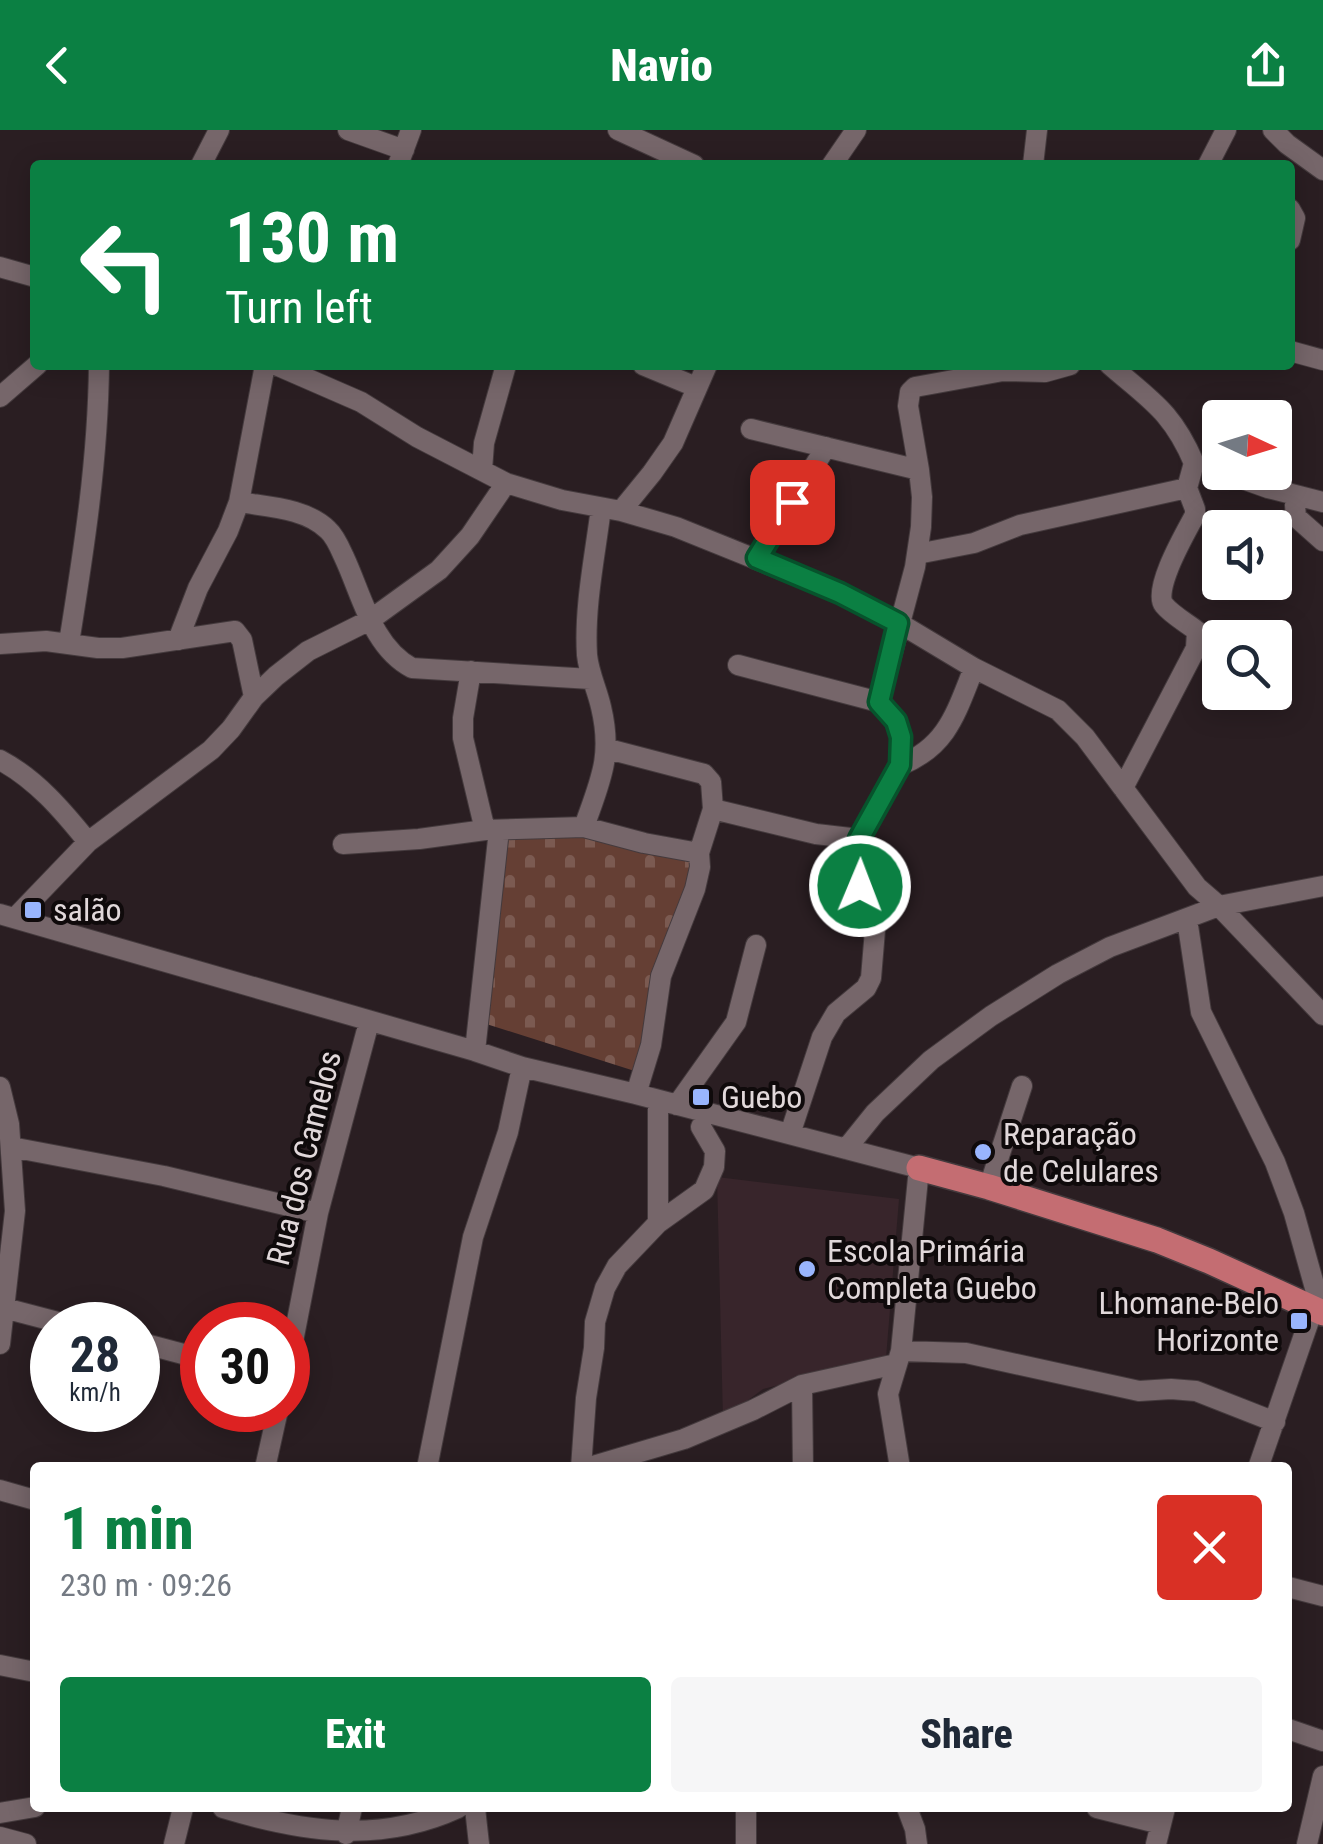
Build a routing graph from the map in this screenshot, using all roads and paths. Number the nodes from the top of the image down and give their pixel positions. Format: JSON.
{"nodes":[{"id":1,"x":219,"y":130,"type":"edge"},
{"id":2,"x":348,"y":130,"type":"edge"},
{"id":3,"x":618,"y":130,"type":"edge"},
{"id":4,"x":856,"y":130,"type":"edge"},
{"id":5,"x":1037,"y":130,"type":"edge"},
{"id":6,"x":1226,"y":130,"type":"edge"},
{"id":7,"x":1273,"y":130,"type":"edge"},
{"id":8,"x":404,"y":148,"type":"edge"},
{"id":9,"x":204,"y":160,"type":"edge"},
{"id":10,"x":683,"y":160,"type":"edge"},
{"id":11,"x":835,"y":160,"type":"edge"},
{"id":12,"x":1034,"y":160,"type":"edge"},
{"id":13,"x":1211,"y":160,"type":"edge"},
{"id":14,"x":1323,"y":170,"type":"edge"},
{"id":15,"x":0,"y":266,"type":"edge"},
{"id":16,"x":30,"y":275,"type":"edge"},
{"id":17,"x":1295,"y":352,"type":"edge"},
{"id":18,"x":1323,"y":360,"type":"edge"},
{"id":19,"x":31,"y":370,"type":"edge"},
{"id":20,"x":98,"y":370,"type":"edge"},
{"id":21,"x":264,"y":370,"type":"edge"},
{"id":22,"x":289,"y":370,"type":"edge"},
{"id":23,"x":505,"y":370,"type":"edge"},
{"id":24,"x":656,"y":370,"type":"edge"},
{"id":25,"x":704,"y":370,"type":"edge"},
{"id":26,"x":997,"y":370,"type":"edge"},
{"id":27,"x":1024,"y":370,"type":"edge"},
{"id":28,"x":1052,"y":370,"type":"edge"},
{"id":29,"x":1116,"y":370,"type":"edge"},
{"id":30,"x":696,"y":386,"type":"junction"},
{"id":31,"x":0,"y":397,"type":"edge"},
{"id":32,"x":751,"y":429,"type":"dead end"},
{"id":33,"x":826,"y":447,"type":"junction"},
{"id":34,"x":1194,"y":463,"type":"junction"},
{"id":35,"x":1202,"y":466,"type":"edge"},
{"id":36,"x":482,"y":470,"type":"junction"},
{"id":37,"x":920,"y":470,"type":"junction"},
{"id":38,"x":506,"y":483,"type":"junction"},
{"id":39,"x":1186,"y":488,"type":"junction"},
{"id":40,"x":1280,"y":490,"type":"edge"},
{"id":41,"x":1299,"y":496,"type":"junction"},
{"id":42,"x":239,"y":502,"type":"junction"},
{"id":43,"x":1323,"y":502,"type":"edge"},
{"id":44,"x":611,"y":510,"type":"junction"},
{"id":45,"x":1323,"y":541,"type":"edge"},
{"id":46,"x":917,"y":554,"type":"junction"},
{"id":47,"x":757,"y":558,"type":"junction"},
{"id":48,"x":370,"y":620,"type":"junction"},
{"id":49,"x":898,"y":623,"type":"junction"},
{"id":50,"x":178,"y":640,"type":"junction"},
{"id":51,"x":69,"y":643,"type":"junction"},
{"id":52,"x":0,"y":644,"type":"edge"},
{"id":53,"x":738,"y":665,"type":"dead end"},
{"id":54,"x":974,"y":668,"type":"junction"},
{"id":55,"x":471,"y":670,"type":"junction"},
{"id":56,"x":591,"y":678,"type":"junction"},
{"id":57,"x":254,"y":697,"type":"junction"},
{"id":58,"x":879,"y":702,"type":"junction"},
{"id":59,"x":608,"y":749,"type":"junction"},
{"id":60,"x":0,"y":760,"type":"edge"},
{"id":61,"x":900,"y":765,"type":"junction"},
{"id":62,"x":1123,"y":788,"type":"junction"},
{"id":63,"x":713,"y":810,"type":"junction"},
{"id":64,"x":584,"y":827,"type":"junction"},
{"id":65,"x":492,"y":830,"type":"junction"},
{"id":66,"x":859,"y":839,"type":"junction"},
{"id":67,"x":88,"y":842,"type":"junction"},
{"id":68,"x":343,"y":844,"type":"dead end"},
{"id":69,"x":699,"y":853,"type":"junction"},
{"id":70,"x":1323,"y":886,"type":"edge"},
{"id":71,"x":1219,"y":906,"type":"junction"},
{"id":72,"x":7,"y":916,"type":"edge"},
{"id":73,"x":1187,"y":919,"type":"junction"},
{"id":74,"x":756,"y":945,"type":"dead end"},
{"id":75,"x":1323,"y":1015,"type":"edge"},
{"id":76,"x":369,"y":1022,"type":"junction"},
{"id":77,"x":475,"y":1051,"type":"junction"},
{"id":78,"x":522,"y":1067,"type":"junction"},
{"id":79,"x":1022,"y":1086,"type":"dead end"},
{"id":80,"x":0,"y":1087,"type":"edge"},
{"id":81,"x":636,"y":1094,"type":"junction"},
{"id":82,"x":667,"y":1103,"type":"junction"},
{"id":83,"x":701,"y":1128,"type":"dead end"},
{"id":84,"x":790,"y":1134,"type":"junction"},
{"id":85,"x":11,"y":1147,"type":"junction"},
{"id":86,"x":846,"y":1149,"type":"junction"},
{"id":87,"x":919,"y":1168,"type":"junction"},
{"id":88,"x":990,"y":1188,"type":"junction"},
{"id":89,"x":318,"y":1213,"type":"junction"},
{"id":90,"x":658,"y":1223,"type":"junction"},
{"id":91,"x":301,"y":1302,"type":"edge"},
{"id":92,"x":4,"y":1308,"type":"junction"},
{"id":93,"x":1318,"y":1311,"type":"edge"},
{"id":94,"x":30,"y":1315,"type":"edge"},
{"id":95,"x":0,"y":1344,"type":"edge"},
{"id":96,"x":899,"y":1358,"type":"junction"},
{"id":97,"x":802,"y":1385,"type":"junction"},
{"id":98,"x":1274,"y":1422,"type":"junction"},
{"id":99,"x":273,"y":1432,"type":"edge"},
{"id":100,"x":266,"y":1462,"type":"edge"},
{"id":101,"x":428,"y":1462,"type":"edge"},
{"id":102,"x":584,"y":1462,"type":"edge"},
{"id":103,"x":605,"y":1462,"type":"edge"},
{"id":104,"x":804,"y":1462,"type":"edge"},
{"id":105,"x":899,"y":1462,"type":"edge"},
{"id":106,"x":1260,"y":1462,"type":"edge"},
{"id":107,"x":0,"y":1490,"type":"edge"},
{"id":108,"x":30,"y":1499,"type":"edge"},
{"id":109,"x":1292,"y":1588,"type":"edge"},
{"id":110,"x":1323,"y":1596,"type":"edge"},
{"id":111,"x":0,"y":1665,"type":"edge"},
{"id":112,"x":30,"y":1671,"type":"edge"},
{"id":113,"x":1292,"y":1731,"type":"edge"},
{"id":114,"x":1323,"y":1741,"type":"edge"},
{"id":115,"x":1323,"y":1776,"type":"edge"},
{"id":116,"x":30,"y":1807,"type":"edge"},
{"id":117,"x":0,"y":1812,"type":"edge"},
{"id":118,"x":182,"y":1812,"type":"edge"},
{"id":119,"x":239,"y":1812,"type":"edge"},
{"id":120,"x":352,"y":1812,"type":"edge"},
{"id":121,"x":450,"y":1812,"type":"edge"},
{"id":122,"x":475,"y":1812,"type":"edge"},
{"id":123,"x":746,"y":1812,"type":"edge"},
{"id":124,"x":909,"y":1812,"type":"edge"},
{"id":125,"x":1112,"y":1812,"type":"edge"},
{"id":126,"x":1161,"y":1825,"type":"edge"},
{"id":127,"x":0,"y":1838,"type":"edge"},
{"id":128,"x":350,"y":1838,"type":"edge"},
{"id":129,"x":26,"y":1844,"type":"edge"},
{"id":130,"x":174,"y":1844,"type":"edge"},
{"id":131,"x":480,"y":1844,"type":"edge"},
{"id":132,"x":746,"y":1844,"type":"edge"},
{"id":133,"x":916,"y":1844,"type":"edge"},
{"id":134,"x":1307,"y":1844,"type":"edge"}],
"edges":[{"from":1,"to":9,"type":"street"},
{"from":2,"to":8,"type":"street"},
{"from":3,"to":10,"type":"street"},
{"from":4,"to":11,"type":"street"},
{"from":5,"to":12,"type":"street"},
{"from":6,"to":13,"type":"street"},
{"from":7,"to":14,"type":"street"},
{"from":15,"to":16,"type":"street"},
{"from":17,"to":18,"type":"street"},
{"from":19,"to":31,"type":"street"},
{"from":20,"to":51,"type":"street"},
{"from":21,"to":42,"type":"street"},
{"from":22,"to":36,"type":"street"},
{"from":23,"to":36,"type":"street"},
{"from":24,"to":30,"type":"street"},
{"from":25,"to":30,"type":"street"},
{"from":26,"to":37,"type":"street"},
{"from":27,"to":28,"type":"street"},
{"from":29,"to":34,"type":"street"},
{"from":30,"to":44,"type":"street"},
{"from":32,"to":33,"type":"street"},
{"from":33,"to":37,"type":"street"},
{"from":33,"to":47,"type":"street"},
{"from":34,"to":35,"type":"street"},
{"from":34,"to":39,"type":"street"},
{"from":36,"to":38,"type":"street"},
{"from":37,"to":46,"type":"street"},
{"from":38,"to":44,"type":"street"},
{"from":38,"to":48,"type":"street"},
{"from":39,"to":46,"type":"street"},
{"from":39,"to":62,"type":"street"},
{"from":40,"to":41,"type":"street"},
{"from":41,"to":43,"type":"street"},
{"from":41,"to":45,"type":"street"},
{"from":42,"to":48,"type":"street"},
{"from":42,"to":50,"type":"street"},
{"from":44,"to":47,"type":"street"},
{"from":44,"to":56,"type":"street"},
{"from":46,"to":49,"type":"street"},
{"from":47,"to":49,"type":"street"},
{"from":48,"to":55,"type":"street"},
{"from":48,"to":57,"type":"street"},
{"from":49,"to":54,"type":"street"},
{"from":49,"to":58,"type":"street"},
{"from":50,"to":51,"type":"street"},
{"from":50,"to":57,"type":"street"},
{"from":51,"to":52,"type":"street"},
{"from":53,"to":58,"type":"street"},
{"from":54,"to":61,"type":"street"},
{"from":54,"to":62,"type":"street"},
{"from":55,"to":56,"type":"street"},
{"from":55,"to":65,"type":"street"},
{"from":56,"to":59,"type":"street"},
{"from":57,"to":67,"type":"street"},
{"from":58,"to":61,"type":"street"},
{"from":59,"to":63,"type":"street"},
{"from":59,"to":64,"type":"street"},
{"from":60,"to":67,"type":"street"},
{"from":61,"to":66,"type":"street"},
{"from":62,"to":71,"type":"street"},
{"from":63,"to":66,"type":"street"},
{"from":63,"to":69,"type":"street"},
{"from":64,"to":65,"type":"street"},
{"from":64,"to":69,"type":"street"},
{"from":65,"to":68,"type":"street"},
{"from":65,"to":77,"type":"street"},
{"from":66,"to":84,"type":"street"},
{"from":67,"to":72,"type":"street"},
{"from":69,"to":81,"type":"street"},
{"from":70,"to":71,"type":"street"},
{"from":71,"to":73,"type":"street"},
{"from":71,"to":75,"type":"street"},
{"from":72,"to":76,"type":"street"},
{"from":73,"to":86,"type":"street"},
{"from":73,"to":93,"type":"street"},
{"from":74,"to":82,"type":"street"},
{"from":76,"to":77,"type":"street"},
{"from":76,"to":89,"type":"street","name":"Rua dos Camelos"},
{"from":77,"to":78,"type":"street"},
{"from":78,"to":81,"type":"street"},
{"from":78,"to":101,"type":"street"},
{"from":79,"to":88,"type":"street"},
{"from":80,"to":85,"type":"street"},
{"from":81,"to":82,"type":"street"},
{"from":82,"to":84,"type":"street"},
{"from":82,"to":90,"type":"street"},
{"from":83,"to":90,"type":"street"},
{"from":84,"to":86,"type":"street"},
{"from":85,"to":89,"type":"street"},
{"from":85,"to":92,"type":"street"},
{"from":86,"to":87,"type":"street"},
{"from":87,"to":88,"type":"main road"},
{"from":87,"to":96,"type":"street"},
{"from":88,"to":93,"type":"main road"},
{"from":89,"to":91,"type":"street","name":"Rua dos Camelos"},
{"from":90,"to":102,"type":"street"},
{"from":92,"to":94,"type":"street"},
{"from":92,"to":95,"type":"street"},
{"from":93,"to":98,"type":"street"},
{"from":96,"to":97,"type":"street"},
{"from":96,"to":98,"type":"street"},
{"from":96,"to":105,"type":"street"},
{"from":97,"to":103,"type":"street"},
{"from":97,"to":104,"type":"street"},
{"from":98,"to":106,"type":"street"},
{"from":99,"to":100,"type":"street"},
{"from":107,"to":108,"type":"street"},
{"from":109,"to":110,"type":"street"},
{"from":111,"to":112,"type":"street"},
{"from":113,"to":114,"type":"street"},
{"from":115,"to":134,"type":"street"},
{"from":116,"to":117,"type":"street"},
{"from":118,"to":130,"type":"street"},
{"from":119,"to":128,"type":"street"},
{"from":120,"to":128,"type":"street"},
{"from":121,"to":128,"type":"street"},
{"from":122,"to":131,"type":"street"},
{"from":123,"to":132,"type":"street"},
{"from":124,"to":133,"type":"street"},
{"from":125,"to":126,"type":"street"},
{"from":127,"to":129,"type":"street"}]}
